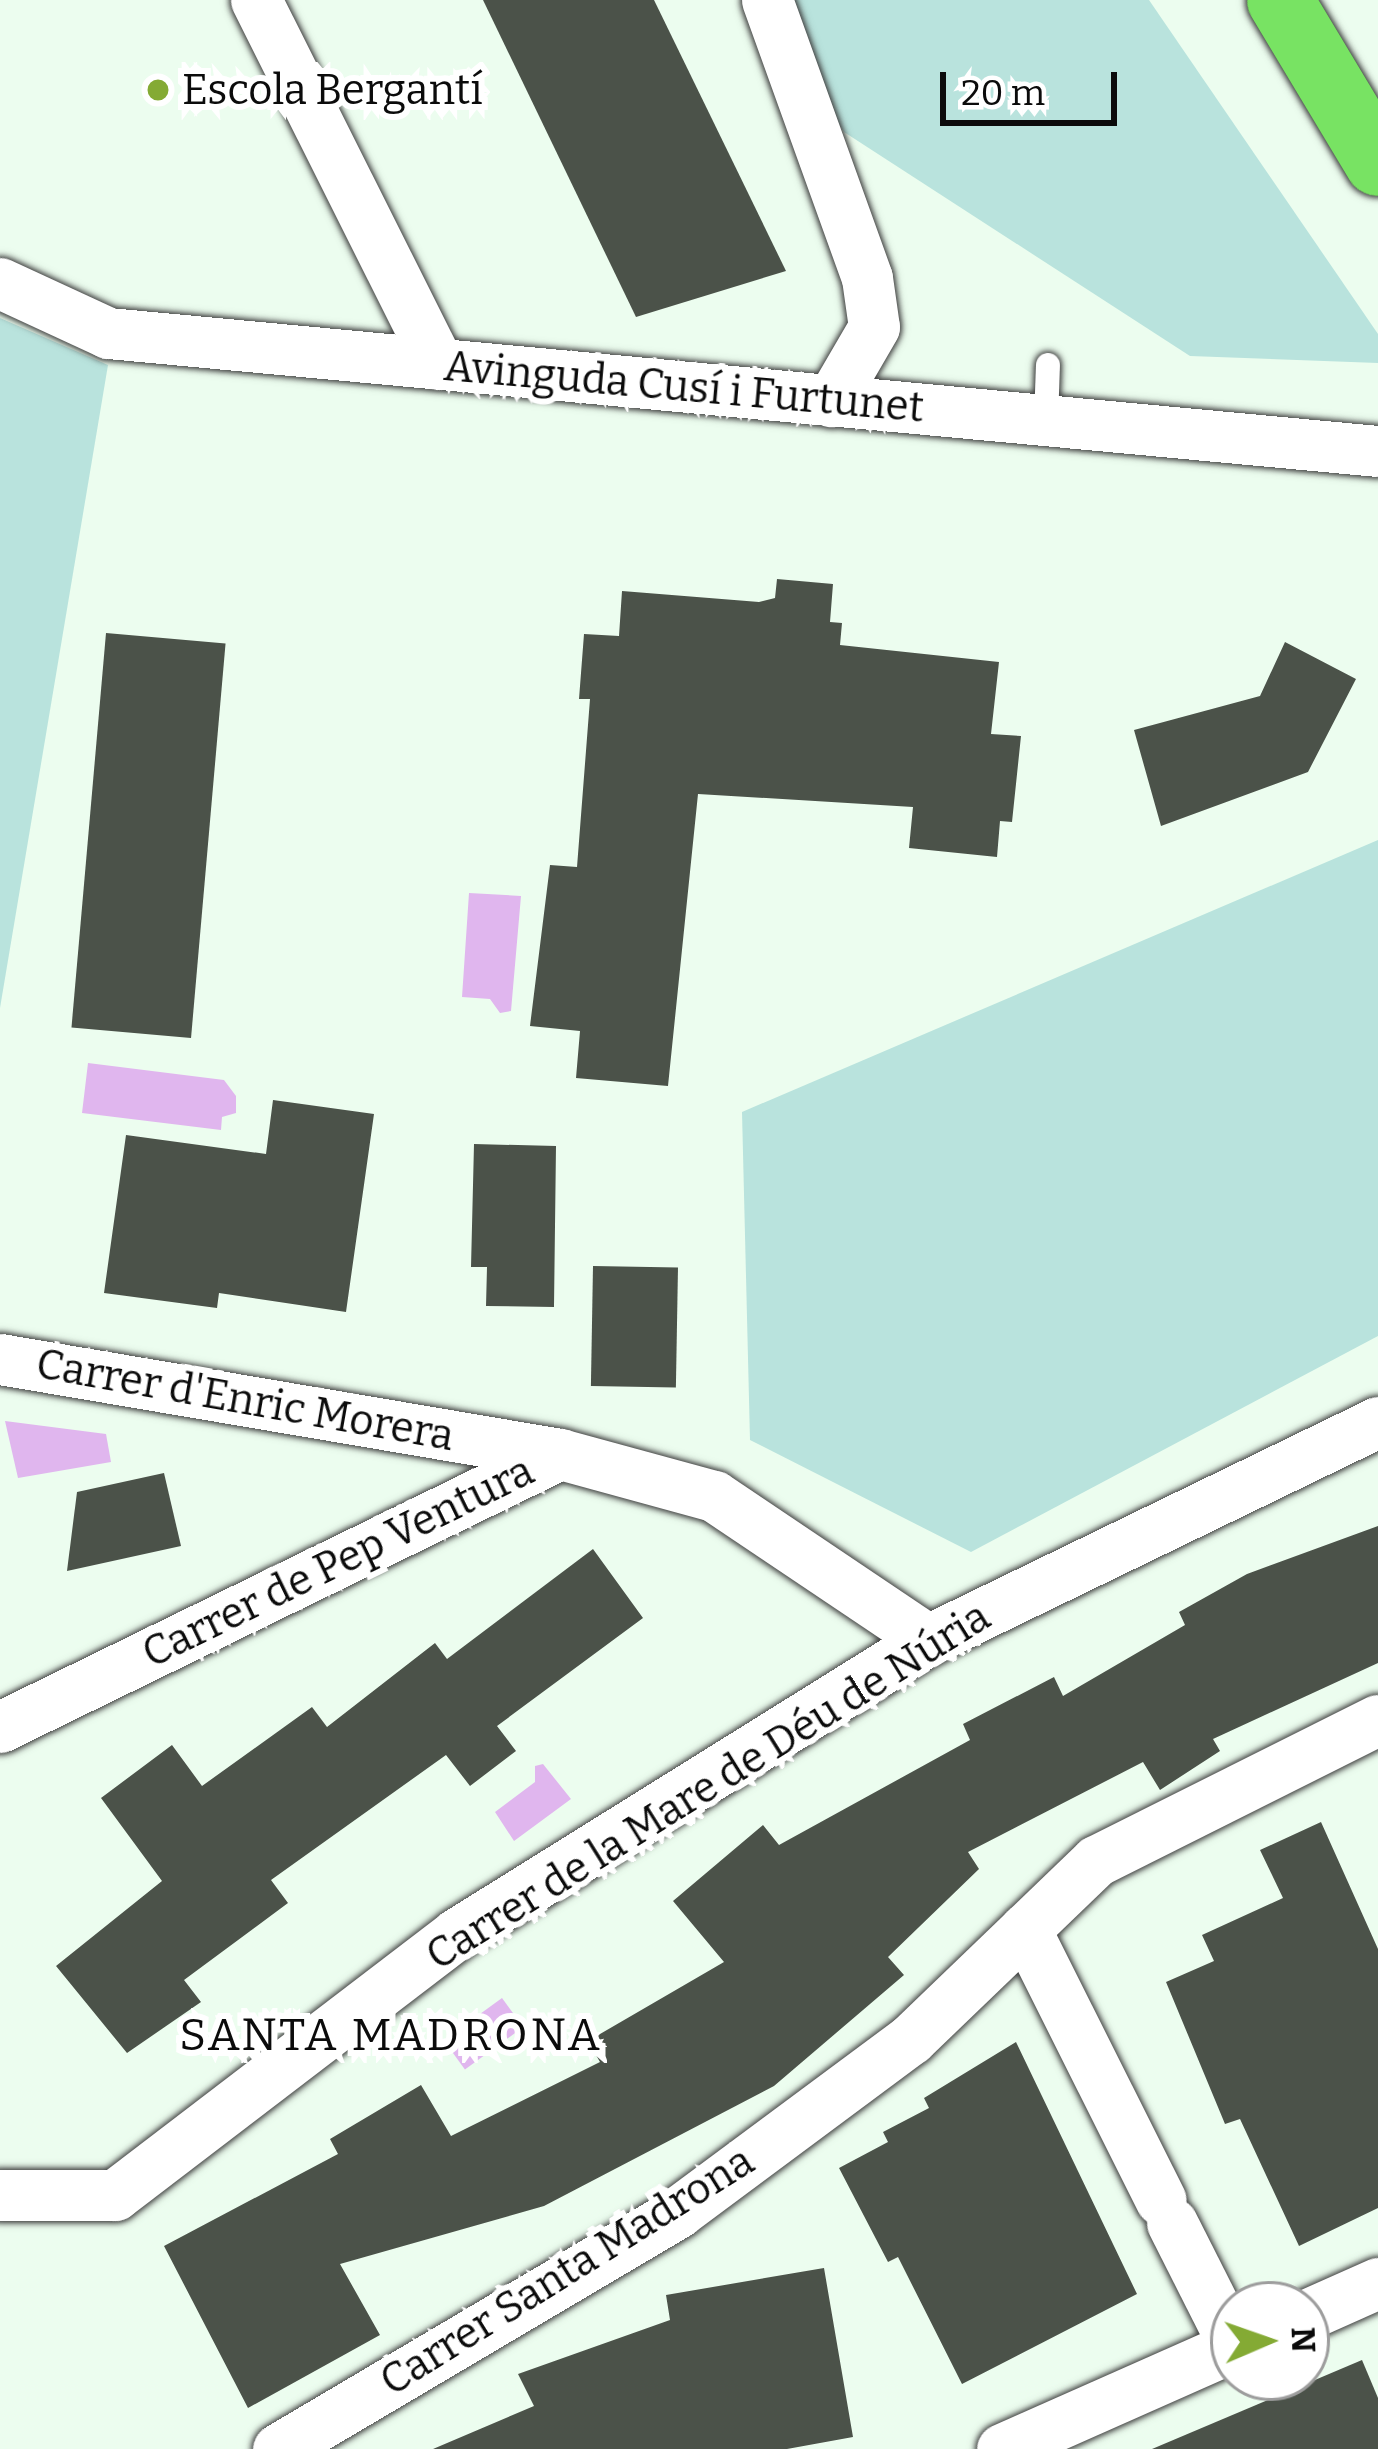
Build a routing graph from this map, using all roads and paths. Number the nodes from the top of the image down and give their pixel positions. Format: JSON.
{"nodes":[{"id":1,"x":256,"y":0,"type":"edge"},
{"id":2,"x":767,"y":0,"type":"edge"},
{"id":3,"x":1280,"y":0,"type":"edge"},
{"id":4,"x":1378,"y":163,"type":"edge"},
{"id":5,"x":0,"y":283,"type":"edge"},
{"id":6,"x":438,"y":364,"type":"junction"},
{"id":7,"x":1048,"y":365,"type":"dead end"},
{"id":8,"x":831,"y":400,"type":"junction"},
{"id":9,"x":1046,"y":421,"type":"junction"},
{"id":10,"x":1378,"y":451,"type":"edge"},
{"id":11,"x":0,"y":1359,"type":"edge"},
{"id":12,"x":1378,"y":1422,"type":"edge"},
{"id":13,"x":560,"y":1454,"type":"junction"},
{"id":14,"x":928,"y":1640,"type":"junction"},
{"id":15,"x":1378,"y":1720,"type":"edge"},
{"id":16,"x":0,"y":1727,"type":"edge"},
{"id":17,"x":1025,"y":1929,"type":"junction"},
{"id":18,"x":0,"y":2195,"type":"edge"},
{"id":19,"x":1378,"y":2283,"type":"edge"},
{"id":20,"x":1210,"y":2298,"type":"edge"},
{"id":21,"x":1330,"y":2304,"type":"edge"},
{"id":22,"x":1210,"y":2357,"type":"edge"},
{"id":23,"x":278,"y":2449,"type":"edge"},
{"id":24,"x":1002,"y":2449,"type":"edge"}],
"edges":[{"from":1,"to":6,"type":"street"},
{"from":2,"to":8,"type":"street"},
{"from":3,"to":4,"type":"highway"},
{"from":5,"to":6,"type":"street","name":"Avinguda Cusí i Furtunet"},
{"from":6,"to":8,"type":"street","name":"Avinguda Cusí i Furtunet"},
{"from":7,"to":9,"type":"lane"},
{"from":8,"to":9,"type":"street","name":"Avinguda Cusí i Furtunet"},
{"from":9,"to":10,"type":"street","name":"Avinguda Cusí i Furtunet"},
{"from":11,"to":13,"type":"street","name":"Carrer d'Enric Morera"},
{"from":12,"to":14,"type":"street","name":"Carrer de la Mare de Déu de Núria"},
{"from":13,"to":14,"type":"street","name":"Carrer de Pep Ventura"},
{"from":13,"to":16,"type":"street","name":"Carrer de Pep Ventura"},
{"from":14,"to":18,"type":"street","name":"Carrer de la Mare de Déu de Núria"},
{"from":15,"to":17,"type":"street","name":"Carrer Santa Madrona"},
{"from":17,"to":20,"type":"street"},
{"from":17,"to":23,"type":"street","name":"Carrer Santa Madrona"},
{"from":19,"to":21,"type":"street"},
{"from":22,"to":24,"type":"street"}]}
